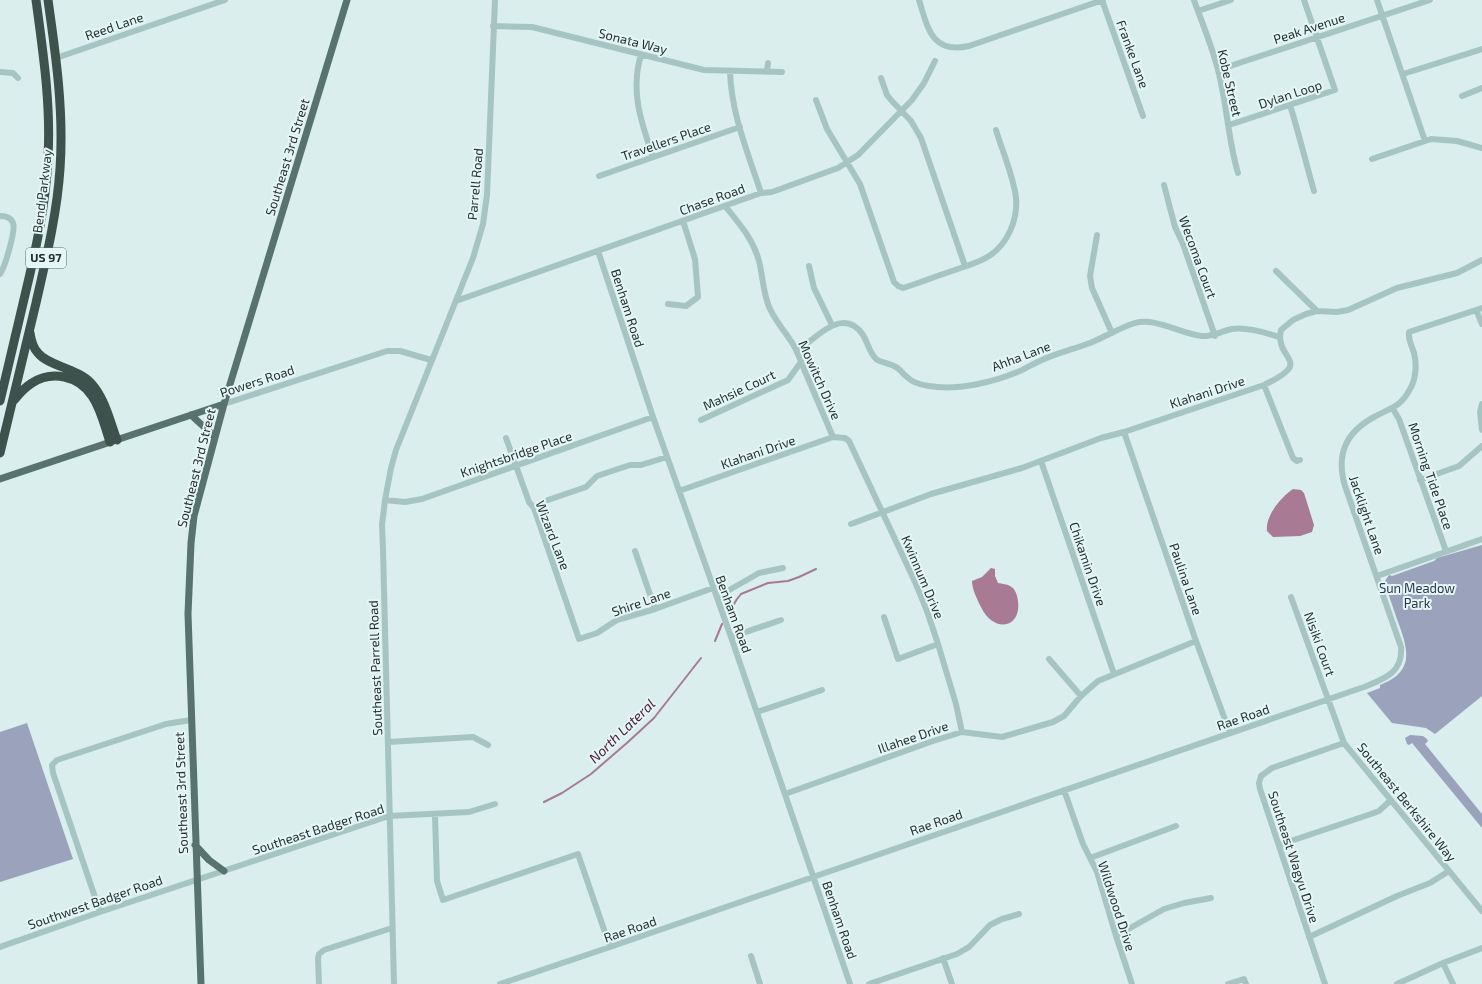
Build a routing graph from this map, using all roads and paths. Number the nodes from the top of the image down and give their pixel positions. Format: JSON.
{"nodes":[{"id":1,"x":36,"y":0,"type":"edge"},
{"id":2,"x":48,"y":0,"type":"edge"},
{"id":3,"x":225,"y":0,"type":"edge"},
{"id":4,"x":347,"y":0,"type":"edge"},
{"id":5,"x":495,"y":0,"type":"edge"},
{"id":6,"x":919,"y":0,"type":"edge"},
{"id":7,"x":1102,"y":0,"type":"edge"},
{"id":8,"x":1194,"y":0,"type":"edge"},
{"id":9,"x":1231,"y":0,"type":"edge"},
{"id":10,"x":1304,"y":0,"type":"edge"},
{"id":11,"x":1377,"y":0,"type":"edge"},
{"id":12,"x":1430,"y":0,"type":"edge"},
{"id":13,"x":1198,"y":11,"type":"junction"},
{"id":14,"x":1382,"y":16,"type":"junction"},
{"id":15,"x":493,"y":26,"type":"junction"},
{"id":16,"x":1317,"y":37,"type":"junction"},
{"id":17,"x":1482,"y":49,"type":"edge"},
{"id":18,"x":641,"y":55,"type":"junction"},
{"id":19,"x":56,"y":58,"type":"junction"},
{"id":20,"x":935,"y":61,"type":"dead end"},
{"id":21,"x":768,"y":63,"type":"dead end"},
{"id":22,"x":1218,"y":70,"type":"junction"},
{"id":23,"x":730,"y":71,"type":"junction"},
{"id":24,"x":767,"y":71,"type":"junction"},
{"id":25,"x":0,"y":72,"type":"edge"},
{"id":26,"x":782,"y":72,"type":"dead end"},
{"id":27,"x":1403,"y":74,"type":"junction"},
{"id":28,"x":18,"y":78,"type":"dead end"},
{"id":29,"x":881,"y":78,"type":"dead end"},
{"id":30,"x":1482,"y":88,"type":"edge"},
{"id":31,"x":1462,"y":96,"type":"dead end"},
{"id":32,"x":816,"y":100,"type":"dead end"},
{"id":33,"x":1290,"y":105,"type":"junction"},
{"id":34,"x":901,"y":111,"type":"junction"},
{"id":35,"x":1143,"y":116,"type":"dead end"},
{"id":36,"x":1229,"y":125,"type":"junction"},
{"id":37,"x":740,"y":127,"type":"junction"},
{"id":38,"x":996,"y":130,"type":"dead end"},
{"id":39,"x":1425,"y":141,"type":"junction"},
{"id":40,"x":1482,"y":148,"type":"edge"},
{"id":41,"x":653,"y":156,"type":"junction"},
{"id":42,"x":1372,"y":158,"type":"dead end"},
{"id":43,"x":846,"y":163,"type":"junction"},
{"id":44,"x":1238,"y":173,"type":"dead end"},
{"id":45,"x":599,"y":176,"type":"dead end"},
{"id":46,"x":1164,"y":185,"type":"dead end"},
{"id":47,"x":1314,"y":191,"type":"dead end"},
{"id":48,"x":761,"y":193,"type":"junction"},
{"id":49,"x":725,"y":206,"type":"junction"},
{"id":50,"x":0,"y":216,"type":"edge"},
{"id":51,"x":683,"y":221,"type":"junction"},
{"id":52,"x":1097,"y":235,"type":"dead end"},
{"id":53,"x":598,"y":251,"type":"junction"},
{"id":54,"x":1482,"y":260,"type":"edge"},
{"id":55,"x":809,"y":266,"type":"dead end"},
{"id":56,"x":965,"y":266,"type":"junction"},
{"id":57,"x":1276,"y":271,"type":"dead end"},
{"id":58,"x":0,"y":274,"type":"edge"},
{"id":59,"x":456,"y":301,"type":"junction"},
{"id":60,"x":668,"y":304,"type":"dead end"},
{"id":61,"x":1479,"y":309,"type":"edge"},
{"id":62,"x":1317,"y":311,"type":"junction"},
{"id":63,"x":1482,"y":324,"type":"edge"},
{"id":64,"x":832,"y":326,"type":"junction"},
{"id":65,"x":29,"y":331,"type":"junction"},
{"id":66,"x":1112,"y":333,"type":"junction"},
{"id":67,"x":1215,"y":336,"type":"junction"},
{"id":68,"x":1279,"y":337,"type":"junction"},
{"id":69,"x":798,"y":351,"type":"junction"},
{"id":70,"x":431,"y":360,"type":"junction"},
{"id":71,"x":801,"y":362,"type":"junction"},
{"id":72,"x":1264,"y":385,"type":"junction"},
{"id":73,"x":0,"y":401,"type":"edge"},
{"id":74,"x":12,"y":403,"type":"junction"},
{"id":75,"x":224,"y":404,"type":"junction"},
{"id":76,"x":1482,"y":404,"type":"edge"},
{"id":77,"x":1393,"y":409,"type":"junction"},
{"id":78,"x":191,"y":415,"type":"junction"},
{"id":79,"x":653,"y":417,"type":"junction"},
{"id":80,"x":701,"y":420,"type":"dead end"},
{"id":81,"x":1482,"y":430,"type":"edge"},
{"id":82,"x":1124,"y":432,"type":"junction"},
{"id":83,"x":215,"y":437,"type":"junction"},
{"id":84,"x":833,"y":437,"type":"junction"},
{"id":85,"x":506,"y":438,"type":"dead end"},
{"id":86,"x":845,"y":438,"type":"joint"},
{"id":87,"x":113,"y":441,"type":"junction"},
{"id":88,"x":1482,"y":446,"type":"edge"},
{"id":89,"x":0,"y":453,"type":"edge"},
{"id":90,"x":667,"y":457,"type":"junction"},
{"id":91,"x":1300,"y":460,"type":"dead end"},
{"id":92,"x":1041,"y":461,"type":"junction"},
{"id":93,"x":516,"y":465,"type":"junction"},
{"id":94,"x":0,"y":480,"type":"edge"},
{"id":95,"x":1420,"y":480,"type":"junction"},
{"id":96,"x":680,"y":491,"type":"junction"},
{"id":97,"x":385,"y":500,"type":"junction"},
{"id":98,"x":534,"y":508,"type":"junction"},
{"id":99,"x":882,"y":513,"type":"junction"},
{"id":100,"x":851,"y":524,"type":"dead end"},
{"id":101,"x":1482,"y":539,"type":"edge"},
{"id":102,"x":635,"y":551,"type":"dead end"},
{"id":103,"x":1446,"y":551,"type":"junction"},
{"id":104,"x":783,"y":568,"type":"dead end"},
{"id":105,"x":1377,"y":576,"type":"junction"},
{"id":106,"x":712,"y":588,"type":"junction"},
{"id":107,"x":717,"y":597,"type":"junction"},
{"id":108,"x":1291,"y":597,"type":"dead end"},
{"id":109,"x":655,"y":609,"type":"junction"},
{"id":110,"x":884,"y":617,"type":"dead end"},
{"id":111,"x":780,"y":620,"type":"dead end"},
{"id":112,"x":731,"y":637,"type":"junction"},
{"id":113,"x":579,"y":639,"type":"joint"},
{"id":114,"x":1196,"y":641,"type":"junction"},
{"id":115,"x":938,"y":644,"type":"junction"},
{"id":116,"x":1049,"y":659,"type":"dead end"},
{"id":117,"x":1114,"y":674,"type":"junction"},
{"id":118,"x":1380,"y":681,"type":"joint"},
{"id":119,"x":822,"y":690,"type":"dead end"},
{"id":120,"x":1081,"y":696,"type":"junction"},
{"id":121,"x":1328,"y":699,"type":"junction"},
{"id":122,"x":757,"y":712,"type":"junction"},
{"id":123,"x":191,"y":720,"type":"junction"},
{"id":124,"x":962,"y":732,"type":"junction"},
{"id":125,"x":1230,"y":733,"type":"junction"},
{"id":126,"x":388,"y":742,"type":"junction"},
{"id":127,"x":1344,"y":743,"type":"junction"},
{"id":128,"x":488,"y":745,"type":"dead end"},
{"id":129,"x":1064,"y":790,"type":"junction"},
{"id":130,"x":785,"y":794,"type":"junction"},
{"id":131,"x":1391,"y":800,"type":"junction"},
{"id":132,"x":495,"y":804,"type":"dead end"},
{"id":133,"x":435,"y":815,"type":"junction"},
{"id":134,"x":389,"y":816,"type":"junction"},
{"id":135,"x":1176,"y":826,"type":"dead end"},
{"id":136,"x":1278,"y":845,"type":"junction"},
{"id":137,"x":195,"y":846,"type":"junction"},
{"id":138,"x":1090,"y":858,"type":"junction"},
{"id":139,"x":224,"y":871,"type":"junction"},
{"id":140,"x":1449,"y":871,"type":"junction"},
{"id":141,"x":813,"y":877,"type":"junction"},
{"id":142,"x":197,"y":880,"type":"junction"},
{"id":143,"x":1211,"y":898,"type":"dead end"},
{"id":144,"x":1482,"y":911,"type":"edge"},
{"id":145,"x":100,"y":912,"type":"junction"},
{"id":146,"x":1019,"y":914,"type":"dead end"},
{"id":147,"x":392,"y":928,"type":"junction"},
{"id":148,"x":1116,"y":936,"type":"junction"},
{"id":149,"x":1309,"y":938,"type":"junction"},
{"id":150,"x":0,"y":946,"type":"edge"},
{"id":151,"x":610,"y":947,"type":"junction"},
{"id":152,"x":1482,"y":948,"type":"edge"},
{"id":153,"x":750,"y":956,"type":"dead end"},
{"id":154,"x":943,"y":958,"type":"junction"},
{"id":155,"x":1443,"y":963,"type":"junction"},
{"id":156,"x":201,"y":984,"type":"edge"},
{"id":157,"x":319,"y":984,"type":"edge"},
{"id":158,"x":394,"y":984,"type":"edge"},
{"id":159,"x":500,"y":984,"type":"edge"},
{"id":160,"x":760,"y":984,"type":"edge"},
{"id":161,"x":850,"y":984,"type":"edge"},
{"id":162,"x":869,"y":984,"type":"edge"},
{"id":163,"x":952,"y":984,"type":"edge"},
{"id":164,"x":1132,"y":984,"type":"edge"},
{"id":165,"x":1228,"y":984,"type":"edge"},
{"id":166,"x":1246,"y":984,"type":"edge"},
{"id":167,"x":1325,"y":984,"type":"edge"},
{"id":168,"x":1397,"y":984,"type":"edge"},
{"id":169,"x":1452,"y":984,"type":"edge"}],
"edges":[{"from":1,"to":73,"type":"highway","name":"Bend Parkway","number":"US 97"},
{"from":2,"to":19,"type":"highway","name":"Bend Parkway","number":"US 97"},
{"from":3,"to":19,"type":"street","name":"Reed Lane"},
{"from":4,"to":75,"type":"main road","name":"Southeast 3rd Street"},
{"from":5,"to":15,"type":"street","name":"Parrell Road"},
{"from":6,"to":7,"type":"street"},
{"from":7,"to":35,"type":"street","name":"Franke Lane"},
{"from":8,"to":13,"type":"street","name":"Kobe Street"},
{"from":9,"to":13,"type":"street"},
{"from":10,"to":16,"type":"street","name":"Dylan Loop"},
{"from":11,"to":14,"type":"street"},
{"from":12,"to":14,"type":"street","name":"Peak Avenue"},
{"from":13,"to":22,"type":"street","name":"Kobe Street"},
{"from":14,"to":16,"type":"street","name":"Peak Avenue"},
{"from":14,"to":27,"type":"street"},
{"from":15,"to":18,"type":"street","name":"Sonata Way"},
{"from":15,"to":59,"type":"street","name":"Parrell Road"},
{"from":16,"to":22,"type":"street","name":"Peak Avenue"},
{"from":16,"to":33,"type":"street","name":"Dylan Loop"},
{"from":17,"to":27,"type":"street"},
{"from":18,"to":23,"type":"street","name":"Sonata Way"},
{"from":18,"to":41,"type":"street"},
{"from":19,"to":65,"type":"highway","name":"Bend Parkway","number":"US 97"},
{"from":20,"to":34,"type":"street","name":"Chase Road"},
{"from":21,"to":24,"type":"street"},
{"from":22,"to":36,"type":"street","name":"Kobe Street"},
{"from":23,"to":24,"type":"street","name":"Sonata Way"},
{"from":23,"to":37,"type":"street"},
{"from":24,"to":26,"type":"street","name":"Sonata Way"},
{"from":25,"to":28,"type":"street"},
{"from":27,"to":39,"type":"street"},
{"from":29,"to":34,"type":"street"},
{"from":30,"to":31,"type":"street"},
{"from":32,"to":43,"type":"street"},
{"from":33,"to":36,"type":"street","name":"Dylan Loop"},
{"from":33,"to":47,"type":"street"},
{"from":34,"to":43,"type":"street","name":"Chase Road"},
{"from":34,"to":56,"type":"street"},
{"from":36,"to":44,"type":"street","name":"Kobe Street"},
{"from":37,"to":41,"type":"street","name":"Travellers Place"},
{"from":37,"to":48,"type":"street"},
{"from":38,"to":56,"type":"street"},
{"from":39,"to":40,"type":"street"},
{"from":39,"to":42,"type":"street"},
{"from":41,"to":45,"type":"street","name":"Travellers Place"},
{"from":43,"to":48,"type":"street","name":"Chase Road"},
{"from":43,"to":56,"type":"street"},
{"from":46,"to":67,"type":"street","name":"Wecoma Court"},
{"from":48,"to":49,"type":"street","name":"Chase Road"},
{"from":49,"to":51,"type":"street","name":"Chase Road"},
{"from":49,"to":69,"type":"street","name":"Mowitch Drive"},
{"from":50,"to":58,"type":"street"},
{"from":51,"to":53,"type":"street","name":"Chase Road"},
{"from":51,"to":60,"type":"street"},
{"from":52,"to":66,"type":"street"},
{"from":53,"to":59,"type":"street","name":"Chase Road"},
{"from":53,"to":79,"type":"street","name":"Benham Road"},
{"from":54,"to":62,"type":"street"},
{"from":55,"to":64,"type":"street"},
{"from":57,"to":62,"type":"street"},
{"from":59,"to":70,"type":"street","name":"Parrell Road"},
{"from":61,"to":63,"type":"street"},
{"from":61,"to":77,"type":"street","name":"Jacklight Lane"},
{"from":62,"to":68,"type":"street"},
{"from":64,"to":66,"type":"street","name":"Ahha Lane"},
{"from":64,"to":69,"type":"street"},
{"from":65,"to":74,"type":"highway","name":"Bend Parkway","number":"US 97"},
{"from":65,"to":87,"type":"highway"},
{"from":66,"to":67,"type":"street","name":"Ahha Lane"},
{"from":67,"to":68,"type":"street","name":"Ahha Lane"},
{"from":68,"to":72,"type":"street","name":"Klahani Drive"},
{"from":69,"to":71,"type":"street","name":"Mowitch Drive"},
{"from":70,"to":75,"type":"street","name":"Powers Road"},
{"from":70,"to":97,"type":"street","name":"Southeast Parrell Road"},
{"from":71,"to":80,"type":"street","name":"Mahsie Court"},
{"from":71,"to":84,"type":"street","name":"Mowitch Drive"},
{"from":72,"to":82,"type":"street","name":"Klahani Drive"},
{"from":72,"to":91,"type":"street"},
{"from":74,"to":87,"type":"highway"},
{"from":74,"to":89,"type":"highway","name":"Bend Parkway","number":"US 97"},
{"from":75,"to":78,"type":"main road","name":"Powers Road"},
{"from":75,"to":83,"type":"main road","name":"Southeast 3rd Street"},
{"from":76,"to":81,"type":"street"},
{"from":77,"to":95,"type":"street","name":"Morning Tide Place"},
{"from":77,"to":105,"type":"street","name":"Jacklight Lane"},
{"from":78,"to":83,"type":"main road"},
{"from":78,"to":87,"type":"main road","name":"Powers Road"},
{"from":79,"to":90,"type":"street","name":"Benham Road"},
{"from":79,"to":93,"type":"street","name":"Knightsbridge Place"},
{"from":82,"to":92,"type":"street","name":"Klahani Drive"},
{"from":82,"to":114,"type":"street","name":"Paulina Lane"},
{"from":83,"to":123,"type":"main road","name":"Southeast 3rd Street"},
{"from":84,"to":86,"type":"street","name":"Klahani Drive"},
{"from":84,"to":96,"type":"street","name":"Klahani Drive"},
{"from":85,"to":93,"type":"street","name":"Wizard Lane"},
{"from":86,"to":99,"type":"street","name":"Kwinnum Drive"},
{"from":87,"to":94,"type":"main road","name":"Powers Road"},
{"from":88,"to":95,"type":"street"},
{"from":90,"to":96,"type":"street","name":"Benham Road"},
{"from":90,"to":98,"type":"street"},
{"from":92,"to":99,"type":"street","name":"Klahani Drive"},
{"from":92,"to":117,"type":"street","name":"Chikamin Drive"},
{"from":93,"to":97,"type":"street","name":"Knightsbridge Place"},
{"from":93,"to":98,"type":"street","name":"Wizard Lane"},
{"from":95,"to":103,"type":"street","name":"Morning Tide Place"},
{"from":96,"to":106,"type":"street","name":"Benham Road"},
{"from":97,"to":126,"type":"street","name":"Southeast Parrell Road"},
{"from":98,"to":113,"type":"street","name":"Wizard Lane"},
{"from":99,"to":100,"type":"street","name":"Klahani Drive"},
{"from":99,"to":115,"type":"street","name":"Kwinnum Drive"},
{"from":101,"to":103,"type":"street"},
{"from":102,"to":109,"type":"street"},
{"from":103,"to":105,"type":"street"},
{"from":104,"to":107,"type":"street"},
{"from":105,"to":118,"type":"street","name":"Jacklight Lane"},
{"from":106,"to":107,"type":"street","name":"Benham Road"},
{"from":106,"to":109,"type":"street","name":"Shire Lane"},
{"from":107,"to":112,"type":"street","name":"Benham Road"},
{"from":108,"to":121,"type":"street","name":"Nisiki Court"},
{"from":109,"to":113,"type":"street","name":"Shire Lane"},
{"from":110,"to":115,"type":"street"},
{"from":111,"to":112,"type":"street"},
{"from":112,"to":122,"type":"street","name":"Benham Road"},
{"from":114,"to":117,"type":"street","name":"Illahee Drive"},
{"from":114,"to":125,"type":"street","name":"Paulina Lane"},
{"from":115,"to":124,"type":"street","name":"Kwinnum Drive"},
{"from":116,"to":120,"type":"street"},
{"from":117,"to":120,"type":"street","name":"Illahee Drive"},
{"from":118,"to":121,"type":"street","name":"Rae Road"},
{"from":119,"to":122,"type":"street"},
{"from":120,"to":124,"type":"street","name":"Illahee Drive"},
{"from":121,"to":125,"type":"street","name":"Rae Road"},
{"from":121,"to":127,"type":"street","name":"Southeast Berkshire Way"},
{"from":122,"to":130,"type":"street","name":"Benham Road"},
{"from":123,"to":137,"type":"main road","name":"Southeast 3rd Street"},
{"from":123,"to":145,"type":"street"},
{"from":124,"to":130,"type":"street","name":"Illahee Drive"},
{"from":125,"to":129,"type":"street","name":"Rae Road"},
{"from":126,"to":128,"type":"street"},
{"from":126,"to":134,"type":"street","name":"Southeast Parrell Road"},
{"from":127,"to":131,"type":"street","name":"Southeast Berkshire Way"},
{"from":127,"to":136,"type":"street","name":"Southeast Wagyu Drive"},
{"from":129,"to":138,"type":"street","name":"Wildwood Drive"},
{"from":129,"to":141,"type":"street","name":"Rae Road"},
{"from":130,"to":141,"type":"street","name":"Benham Road"},
{"from":131,"to":136,"type":"street"},
{"from":131,"to":140,"type":"street","name":"Southeast Berkshire Way"},
{"from":132,"to":133,"type":"street","name":"Southeast Badger Road"},
{"from":133,"to":134,"type":"street","name":"Southeast Badger Road"},
{"from":133,"to":151,"type":"street"},
{"from":134,"to":139,"type":"street","name":"Southeast Badger Road"},
{"from":134,"to":147,"type":"street","name":"Southeast Parrell Road"},
{"from":135,"to":138,"type":"street"},
{"from":136,"to":149,"type":"street","name":"Southeast Wagyu Drive"},
{"from":137,"to":139,"type":"main road"},
{"from":137,"to":142,"type":"main road","name":"Southeast 3rd Street"},
{"from":138,"to":148,"type":"street","name":"Wildwood Drive"},
{"from":139,"to":142,"type":"street","name":"Southeast Badger Road"},
{"from":140,"to":144,"type":"street","name":"Southeast Berkshire Way"},
{"from":140,"to":149,"type":"street"},
{"from":141,"to":151,"type":"street","name":"Rae Road"},
{"from":141,"to":161,"type":"street","name":"Benham Road"},
{"from":142,"to":145,"type":"street","name":"Southwest Badger Road"},
{"from":142,"to":156,"type":"main road","name":"Southeast 3rd Street"},
{"from":143,"to":148,"type":"street"},
{"from":145,"to":150,"type":"street","name":"Southwest Badger Road"},
{"from":146,"to":154,"type":"street"},
{"from":147,"to":157,"type":"street"},
{"from":147,"to":158,"type":"street","name":"Southeast Parrell Road"},
{"from":148,"to":164,"type":"street","name":"Wildwood Drive"},
{"from":149,"to":167,"type":"street","name":"Southeast Wagyu Drive"},
{"from":151,"to":159,"type":"street","name":"Rae Road"},
{"from":152,"to":155,"type":"street"},
{"from":153,"to":160,"type":"street"},
{"from":154,"to":162,"type":"street"},
{"from":154,"to":163,"type":"street"},
{"from":155,"to":168,"type":"street"},
{"from":155,"to":169,"type":"street"},
{"from":165,"to":166,"type":"street"}]}
